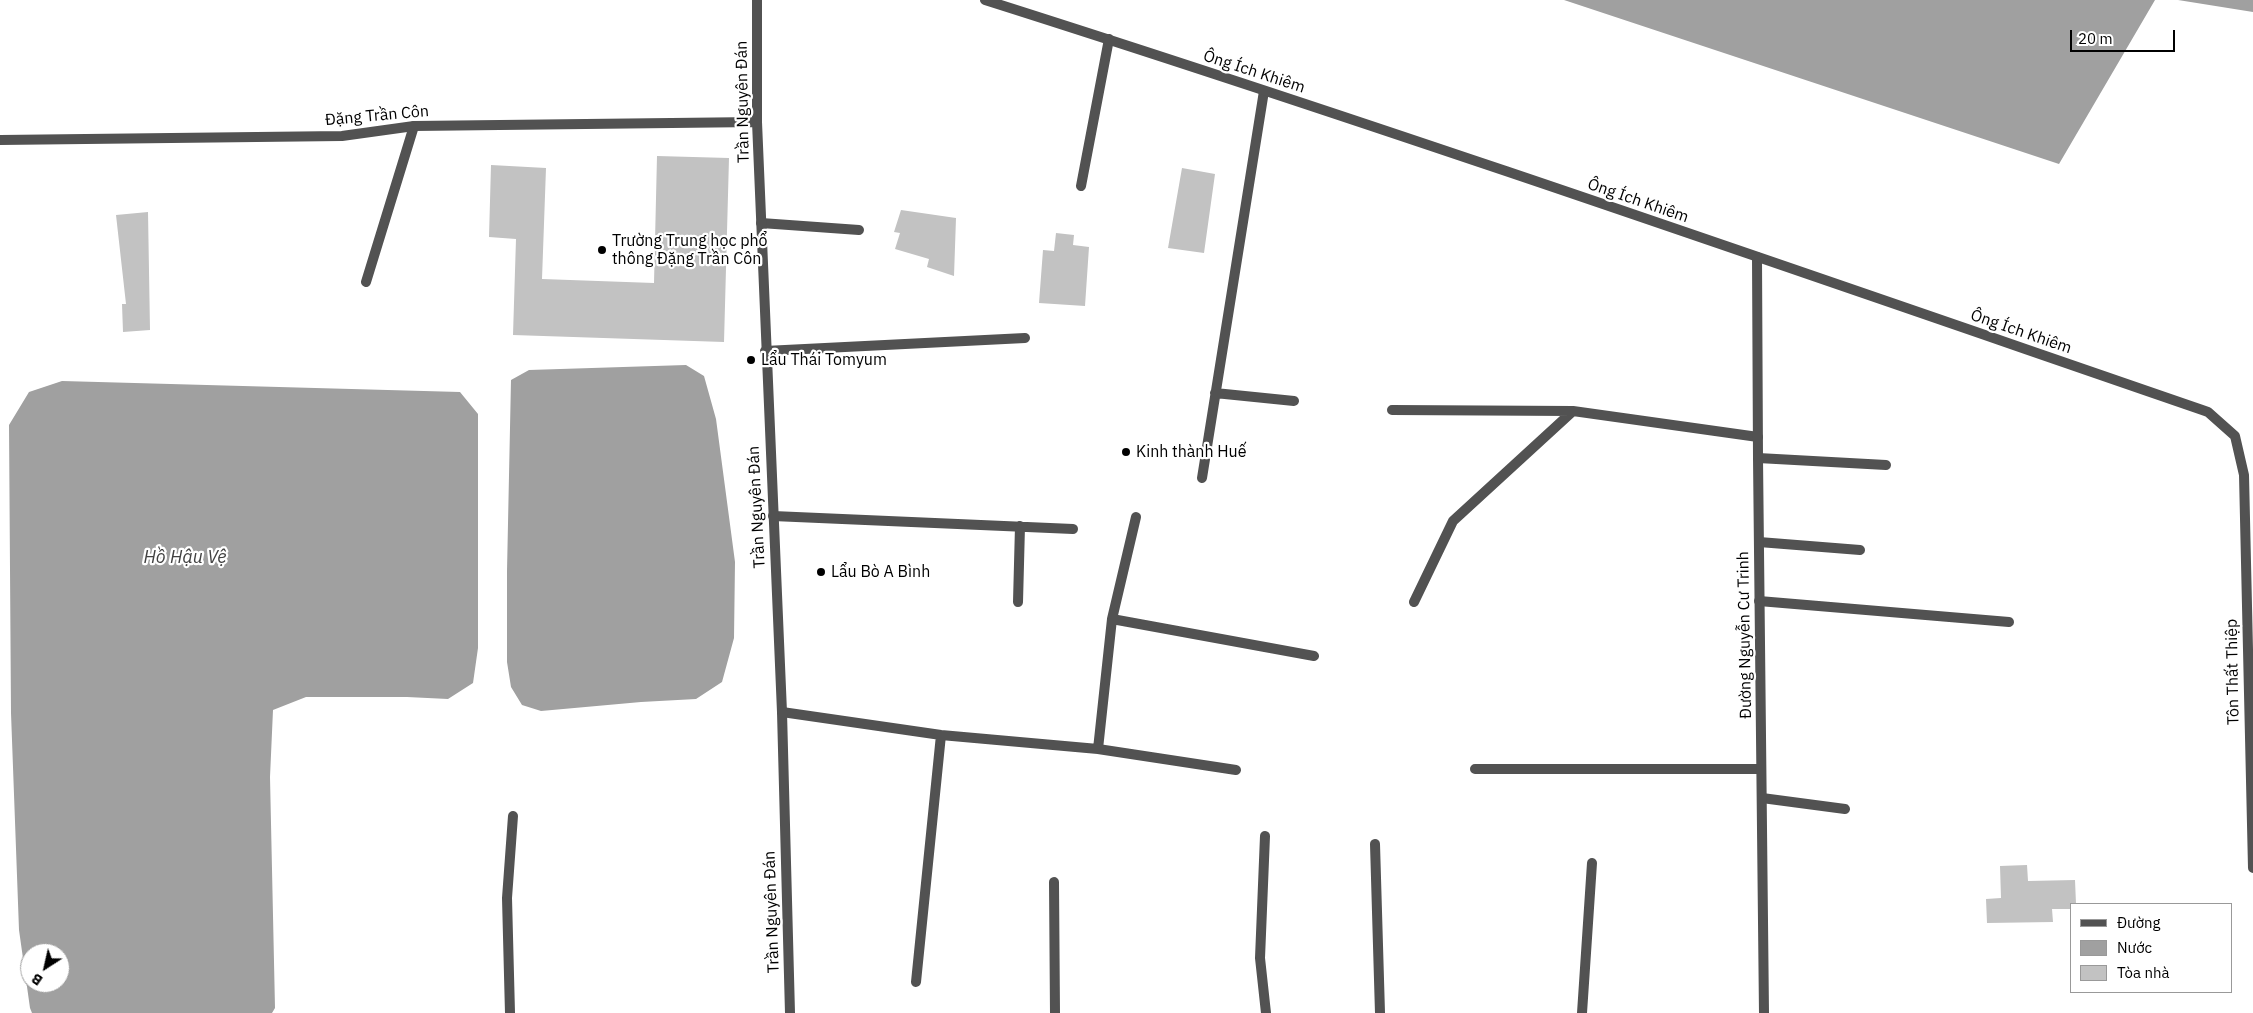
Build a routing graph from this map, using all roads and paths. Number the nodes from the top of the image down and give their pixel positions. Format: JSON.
{"nodes":[{"id":1,"x":758,"y":0,"type":"edge"},
{"id":2,"x":985,"y":0,"type":"edge"},
{"id":3,"x":1109,"y":39,"type":"junction"},
{"id":4,"x":1264,"y":91,"type":"junction"},
{"id":5,"x":757,"y":122,"type":"junction"},
{"id":6,"x":414,"y":126,"type":"junction"},
{"id":7,"x":0,"y":140,"type":"edge"},
{"id":8,"x":1080,"y":186,"type":"dead end"},
{"id":9,"x":761,"y":223,"type":"junction"},
{"id":10,"x":859,"y":230,"type":"dead end"},
{"id":11,"x":1758,"y":257,"type":"junction"},
{"id":12,"x":366,"y":282,"type":"dead end"},
{"id":13,"x":1025,"y":338,"type":"dead end"},
{"id":14,"x":765,"y":351,"type":"junction"},
{"id":15,"x":1215,"y":393,"type":"junction"},
{"id":16,"x":1294,"y":401,"type":"dead end"},
{"id":17,"x":1392,"y":410,"type":"dead end"},
{"id":18,"x":1574,"y":411,"type":"junction"},
{"id":19,"x":1758,"y":437,"type":"junction"},
{"id":20,"x":1758,"y":458,"type":"junction"},
{"id":21,"x":1886,"y":465,"type":"dead end"},
{"id":22,"x":2244,"y":474,"type":"joint"},
{"id":23,"x":1202,"y":478,"type":"dead end"},
{"id":24,"x":773,"y":516,"type":"junction"},
{"id":25,"x":1136,"y":517,"type":"dead end"},
{"id":26,"x":1020,"y":526,"type":"junction"},
{"id":27,"x":1073,"y":529,"type":"dead end"},
{"id":28,"x":1758,"y":542,"type":"junction"},
{"id":29,"x":1860,"y":550,"type":"dead end"},
{"id":30,"x":1759,"y":601,"type":"junction"},
{"id":31,"x":1018,"y":602,"type":"dead end"},
{"id":32,"x":1414,"y":602,"type":"dead end"},
{"id":33,"x":1112,"y":619,"type":"junction"},
{"id":34,"x":2009,"y":622,"type":"dead end"},
{"id":35,"x":1314,"y":656,"type":"dead end"},
{"id":36,"x":782,"y":712,"type":"junction"},
{"id":37,"x":942,"y":735,"type":"junction"},
{"id":38,"x":1098,"y":749,"type":"junction"},
{"id":39,"x":1475,"y":769,"type":"dead end"},
{"id":40,"x":1761,"y":769,"type":"junction"},
{"id":41,"x":1236,"y":770,"type":"dead end"},
{"id":42,"x":1762,"y":798,"type":"junction"},
{"id":43,"x":1845,"y":809,"type":"dead end"},
{"id":44,"x":513,"y":816,"type":"dead end"},
{"id":45,"x":1265,"y":836,"type":"dead end"},
{"id":46,"x":1375,"y":844,"type":"dead end"},
{"id":47,"x":1592,"y":863,"type":"dead end"},
{"id":48,"x":2253,"y":868,"type":"edge"},
{"id":49,"x":1054,"y":882,"type":"dead end"},
{"id":50,"x":916,"y":982,"type":"dead end"},
{"id":51,"x":510,"y":1013,"type":"edge"},
{"id":52,"x":790,"y":1013,"type":"edge"},
{"id":53,"x":1055,"y":1013,"type":"edge"},
{"id":54,"x":1266,"y":1013,"type":"edge"},
{"id":55,"x":1380,"y":1013,"type":"edge"},
{"id":56,"x":1582,"y":1013,"type":"edge"},
{"id":57,"x":1764,"y":1013,"type":"edge"}],
"edges":[{"from":1,"to":5,"type":"street","name":"Trần Nguyên Đán"},
{"from":2,"to":3,"type":"street","name":"Ông Ích Khiêm"},
{"from":3,"to":4,"type":"street","name":"Ông Ích Khiêm"},
{"from":3,"to":8,"type":"street"},
{"from":4,"to":11,"type":"street","name":"Ông Ích Khiêm"},
{"from":4,"to":15,"type":"street"},
{"from":5,"to":6,"type":"street","name":"Đặng Trần Côn"},
{"from":5,"to":9,"type":"street","name":"Trần Nguyên Đán"},
{"from":6,"to":7,"type":"street","name":"Đặng Trần Côn"},
{"from":6,"to":12,"type":"street"},
{"from":9,"to":10,"type":"street"},
{"from":9,"to":14,"type":"street","name":"Trần Nguyên Đán"},
{"from":11,"to":19,"type":"street","name":"Đường Nguyễn Cư Trinh"},
{"from":11,"to":22,"type":"street","name":"Ông Ích Khiêm"},
{"from":13,"to":14,"type":"street"},
{"from":14,"to":24,"type":"street","name":"Trần Nguyên Đán"},
{"from":15,"to":16,"type":"street"},
{"from":15,"to":23,"type":"street"},
{"from":17,"to":18,"type":"street"},
{"from":18,"to":19,"type":"street"},
{"from":18,"to":32,"type":"street"},
{"from":19,"to":20,"type":"street","name":"Đường Nguyễn Cư Trinh"},
{"from":20,"to":21,"type":"street"},
{"from":20,"to":28,"type":"street","name":"Đường Nguyễn Cư Trinh"},
{"from":22,"to":48,"type":"street","name":"Tôn Thất Thiệp"},
{"from":24,"to":26,"type":"street"},
{"from":24,"to":36,"type":"street","name":"Trần Nguyên Đán"},
{"from":25,"to":33,"type":"street"},
{"from":26,"to":27,"type":"street"},
{"from":26,"to":31,"type":"street"},
{"from":28,"to":29,"type":"street"},
{"from":28,"to":30,"type":"street","name":"Đường Nguyễn Cư Trinh"},
{"from":30,"to":34,"type":"street"},
{"from":30,"to":40,"type":"street","name":"Đường Nguyễn Cư Trinh"},
{"from":33,"to":35,"type":"street"},
{"from":33,"to":38,"type":"street"},
{"from":36,"to":37,"type":"street"},
{"from":36,"to":52,"type":"street","name":"Trần Nguyên Đán"},
{"from":37,"to":38,"type":"street"},
{"from":37,"to":50,"type":"street"},
{"from":38,"to":41,"type":"street"},
{"from":39,"to":40,"type":"street"},
{"from":40,"to":42,"type":"street","name":"Đường Nguyễn Cư Trinh"},
{"from":42,"to":43,"type":"street"},
{"from":42,"to":57,"type":"street","name":"Đường Nguyễn Cư Trinh"},
{"from":44,"to":51,"type":"street"},
{"from":45,"to":54,"type":"street"},
{"from":46,"to":55,"type":"street"},
{"from":47,"to":56,"type":"street"},
{"from":49,"to":53,"type":"street"}]}
